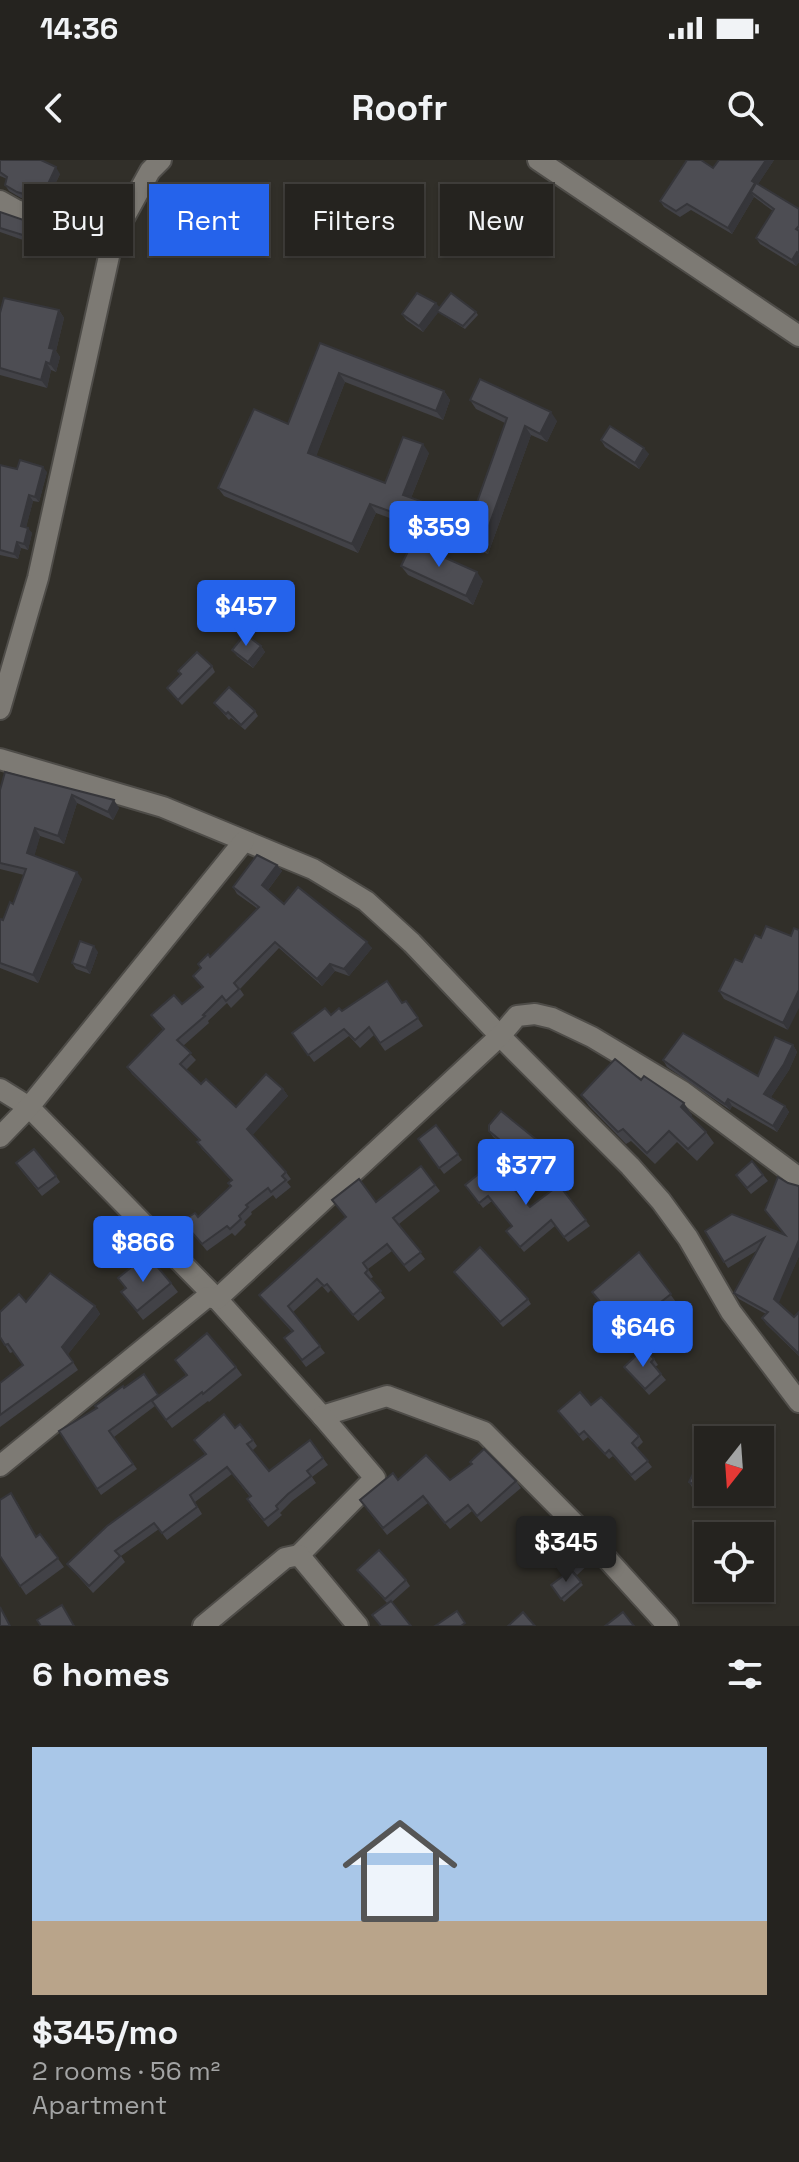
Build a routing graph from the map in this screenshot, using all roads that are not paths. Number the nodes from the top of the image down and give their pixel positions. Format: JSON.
{"nodes":[{"id":1,"x":161,"y":160,"type":"edge"},
{"id":2,"x":538,"y":160,"type":"edge"},
{"id":3,"x":567,"y":168,"type":"edge"},
{"id":4,"x":0,"y":201,"type":"edge"},
{"id":5,"x":133,"y":202,"type":"edge"},
{"id":6,"x":24,"y":212,"type":"edge"},
{"id":7,"x":109,"y":256,"type":"edge"},
{"id":8,"x":799,"y":336,"type":"edge"},
{"id":9,"x":0,"y":709,"type":"edge"},
{"id":10,"x":0,"y":759,"type":"edge"},
{"id":11,"x":244,"y":841,"type":"junction"},
{"id":12,"x":500,"y":1036,"type":"junction"},
{"id":13,"x":0,"y":1089,"type":"edge"},
{"id":14,"x":29,"y":1107,"type":"junction"},
{"id":15,"x":0,"y":1137,"type":"edge"},
{"id":16,"x":799,"y":1178,"type":"edge"},
{"id":17,"x":217,"y":1299,"type":"junction"},
{"id":18,"x":799,"y":1402,"type":"edge"},
{"id":19,"x":322,"y":1416,"type":"junction"},
{"id":20,"x":0,"y":1466,"type":"edge"},
{"id":21,"x":299,"y":1555,"type":"junction"},
{"id":22,"x":203,"y":1626,"type":"edge"},
{"id":23,"x":358,"y":1626,"type":"edge"},
{"id":24,"x":668,"y":1626,"type":"edge"}],
"edges":[{"from":1,"to":5,"type":"street"},
{"from":2,"to":3,"type":"street"},
{"from":3,"to":8,"type":"street"},
{"from":4,"to":6,"type":"street"},
{"from":7,"to":9,"type":"street"},
{"from":10,"to":11,"type":"street"},
{"from":11,"to":12,"type":"street"},
{"from":11,"to":14,"type":"street"},
{"from":12,"to":16,"type":"street"},
{"from":12,"to":17,"type":"street"},
{"from":12,"to":18,"type":"street"},
{"from":13,"to":14,"type":"street"},
{"from":14,"to":15,"type":"street"},
{"from":14,"to":17,"type":"street"},
{"from":17,"to":19,"type":"street"},
{"from":17,"to":20,"type":"street"},
{"from":19,"to":21,"type":"street"},
{"from":19,"to":24,"type":"street"},
{"from":21,"to":22,"type":"street"},
{"from":21,"to":23,"type":"street"}]}
